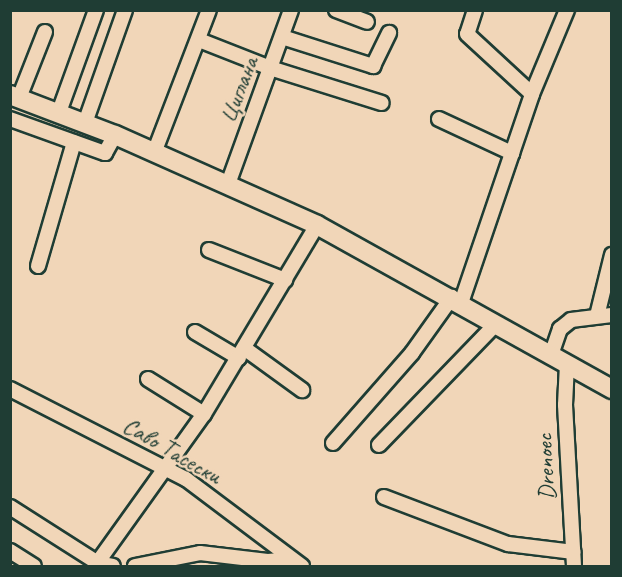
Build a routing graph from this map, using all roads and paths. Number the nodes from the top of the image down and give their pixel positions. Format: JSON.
{"nodes":[{"id":1,"x":96,"y":10,"type":"edge"},
{"id":2,"x":125,"y":10,"type":"edge"},
{"id":3,"x":209,"y":10,"type":"edge"},
{"id":4,"x":291,"y":10,"type":"edge"},
{"id":5,"x":336,"y":10,"type":"edge"},
{"id":6,"x":475,"y":10,"type":"edge"},
{"id":7,"x":567,"y":10,"type":"edge"},
{"id":8,"x":367,"y":22,"type":"dead end"},
{"id":9,"x":45,"y":32,"type":"dead end"},
{"id":10,"x":389,"y":33,"type":"dead end"},
{"id":11,"x":282,"y":37,"type":"junction"},
{"id":12,"x":199,"y":40,"type":"junction"},
{"id":13,"x":270,"y":68,"type":"junction"},
{"id":14,"x":532,"y":94,"type":"junction"},
{"id":15,"x":15,"y":96,"type":"edge"},
{"id":16,"x":382,"y":103,"type":"dead end"},
{"id":17,"x":59,"y":112,"type":"junction"},
{"id":18,"x":10,"y":119,"type":"edge"},
{"id":19,"x":439,"y":119,"type":"dead end"},
{"id":20,"x":85,"y":123,"type":"junction"},
{"id":21,"x":115,"y":135,"type":"junction"},
{"id":22,"x":74,"y":142,"type":"junction"},
{"id":23,"x":154,"y":153,"type":"junction"},
{"id":24,"x":512,"y":153,"type":"junction"},
{"id":25,"x":228,"y":184,"type":"junction"},
{"id":26,"x":317,"y":225,"type":"junction"},
{"id":27,"x":209,"y":250,"type":"dead end"},
{"id":28,"x":612,"y":255,"type":"edge"},
{"id":29,"x":38,"y":266,"type":"dead end"},
{"id":30,"x":285,"y":280,"type":"junction"},
{"id":31,"x":456,"y":300,"type":"junction"},
{"id":32,"x":612,"y":315,"type":"edge"},
{"id":33,"x":597,"y":316,"type":"junction"},
{"id":34,"x":496,"y":324,"type":"junction"},
{"id":35,"x":195,"y":332,"type":"dead end"},
{"id":36,"x":242,"y":353,"type":"junction"},
{"id":37,"x":551,"y":355,"type":"junction"},
{"id":38,"x":567,"y":364,"type":"junction"},
{"id":39,"x":148,"y":379,"type":"dead end"},
{"id":40,"x":10,"y":389,"type":"edge"},
{"id":41,"x":612,"y":389,"type":"edge"},
{"id":42,"x":302,"y":390,"type":"dead end"},
{"id":43,"x":204,"y":414,"type":"junction"},
{"id":44,"x":333,"y":443,"type":"dead end"},
{"id":45,"x":379,"y":446,"type":"dead end"},
{"id":46,"x":166,"y":469,"type":"junction"},
{"id":47,"x":384,"y":497,"type":"dead end"},
{"id":48,"x":10,"y":507,"type":"edge"},
{"id":49,"x":10,"y":552,"type":"edge"},
{"id":50,"x":573,"y":552,"type":"junction"},
{"id":51,"x":289,"y":559,"type":"junction"},
{"id":52,"x":200,"y":560,"type":"edge"},
{"id":53,"x":96,"y":565,"type":"edge"},
{"id":54,"x":34,"y":567,"type":"edge"},
{"id":55,"x":113,"y":567,"type":"edge"},
{"id":56,"x":135,"y":567,"type":"edge"},
{"id":57,"x":302,"y":567,"type":"edge"},
{"id":58,"x":574,"y":567,"type":"edge"}],
"edges":[{"from":1,"to":17,"type":"street"},
{"from":2,"to":20,"type":"street"},
{"from":3,"to":12,"type":"street"},
{"from":4,"to":11,"type":"street","name":"Циглана"},
{"from":5,"to":8,"type":"street"},
{"from":6,"to":14,"type":"street"},
{"from":7,"to":14,"type":"street"},
{"from":9,"to":15,"type":"street"},
{"from":10,"to":11,"type":"street"},
{"from":11,"to":13,"type":"street","name":"Циглана"},
{"from":12,"to":13,"type":"street"},
{"from":12,"to":23,"type":"street"},
{"from":13,"to":16,"type":"street"},
{"from":13,"to":25,"type":"street","name":"Циглана"},
{"from":14,"to":24,"type":"street"},
{"from":15,"to":17,"type":"main road"},
{"from":17,"to":20,"type":"main road"},
{"from":18,"to":22,"type":"street"},
{"from":19,"to":24,"type":"street"},
{"from":20,"to":21,"type":"main road"},
{"from":21,"to":22,"type":"street"},
{"from":21,"to":23,"type":"main road"},
{"from":22,"to":29,"type":"street"},
{"from":23,"to":25,"type":"main road"},
{"from":24,"to":31,"type":"street"},
{"from":25,"to":26,"type":"main road"},
{"from":26,"to":30,"type":"street"},
{"from":26,"to":31,"type":"main road"},
{"from":27,"to":30,"type":"street"},
{"from":28,"to":33,"type":"street"},
{"from":30,"to":36,"type":"street"},
{"from":31,"to":34,"type":"main road"},
{"from":31,"to":44,"type":"street"},
{"from":32,"to":33,"type":"street"},
{"from":33,"to":37,"type":"street"},
{"from":34,"to":37,"type":"main road"},
{"from":34,"to":45,"type":"street"},
{"from":35,"to":36,"type":"street"},
{"from":36,"to":42,"type":"street"},
{"from":36,"to":43,"type":"street"},
{"from":37,"to":38,"type":"main road"},
{"from":38,"to":41,"type":"main road"},
{"from":38,"to":50,"type":"street","name":"Drenoec"},
{"from":39,"to":43,"type":"street"},
{"from":40,"to":46,"type":"street","name":"Саво Тасески"},
{"from":43,"to":46,"type":"street"},
{"from":46,"to":51,"type":"street","name":"Саво Тасески"},
{"from":46,"to":53,"type":"street"},
{"from":47,"to":50,"type":"street"},
{"from":48,"to":53,"type":"street"},
{"from":49,"to":54,"type":"street"},
{"from":50,"to":58,"type":"street","name":"Drenoec"},
{"from":51,"to":52,"type":"street"},
{"from":51,"to":57,"type":"street","name":"Саво Тасески"},
{"from":52,"to":56,"type":"street"},
{"from":53,"to":55,"type":"street"}]}
